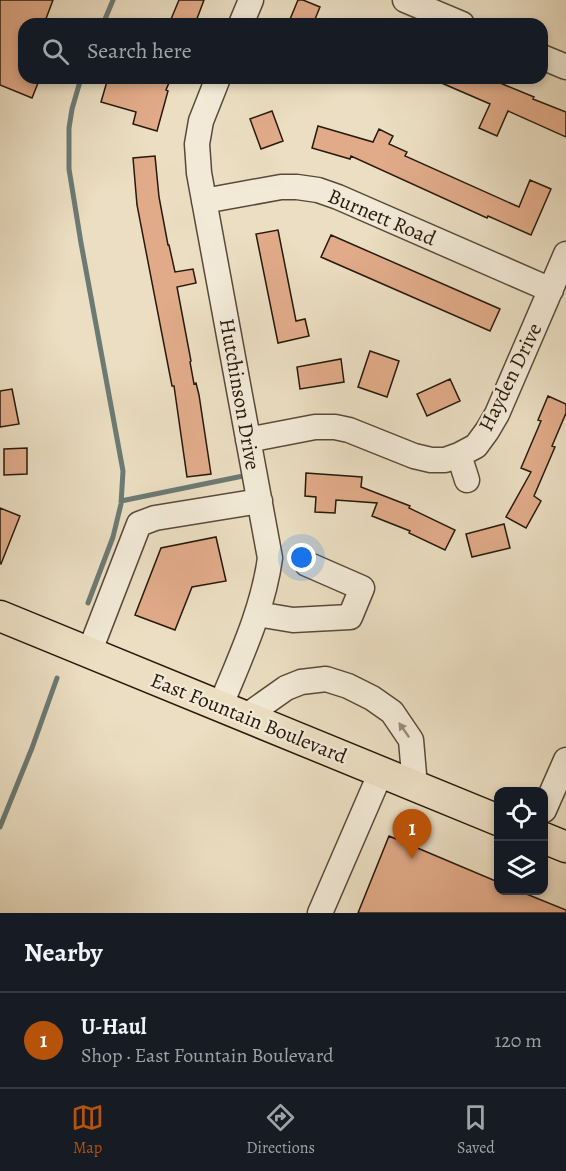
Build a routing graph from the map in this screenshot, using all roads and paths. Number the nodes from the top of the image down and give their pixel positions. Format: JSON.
{"nodes":[{"id":1,"x":251,"y":0,"type":"edge"},
{"id":2,"x":405,"y":0,"type":"edge"},
{"id":3,"x":244,"y":18,"type":"edge"},
{"id":4,"x":448,"y":18,"type":"edge"},
{"id":5,"x":548,"y":60,"type":"edge"},
{"id":6,"x":566,"y":67,"type":"edge"},
{"id":7,"x":216,"y":84,"type":"edge"},
{"id":8,"x":204,"y":201,"type":"junction"},
{"id":9,"x":566,"y":254,"type":"edge"},
{"id":10,"x":551,"y":290,"type":"junction"},
{"id":11,"x":248,"y":440,"type":"junction"},
{"id":12,"x":459,"y":455,"type":"junction"},
{"id":13,"x":467,"y":480,"type":"dead end"},
{"id":14,"x":260,"y":501,"type":"junction"},
{"id":15,"x":307,"y":564,"type":"dead end"},
{"id":16,"x":257,"y":614,"type":"junction"},
{"id":17,"x":0,"y":616,"type":"edge"},
{"id":18,"x":89,"y":653,"type":"junction"},
{"id":19,"x":232,"y":712,"type":"junction"},
{"id":20,"x":566,"y":760,"type":"edge"},
{"id":21,"x":381,"y":772,"type":"junction"},
{"id":22,"x":415,"y":786,"type":"junction"},
{"id":23,"x":548,"y":799,"type":"edge"},
{"id":24,"x":494,"y":818,"type":"edge"},
{"id":25,"x":548,"y":840,"type":"edge"},
{"id":26,"x":566,"y":847,"type":"edge"},
{"id":27,"x":320,"y":913,"type":"edge"}],
"edges":[{"from":1,"to":3,"type":"street"},
{"from":2,"to":4,"type":"street"},
{"from":5,"to":6,"type":"street"},
{"from":7,"to":8,"type":"street","name":"Hutchinson Drive"},
{"from":8,"to":10,"type":"street","name":"Burnett Road"},
{"from":8,"to":11,"type":"street","name":"Hutchinson Drive"},
{"from":9,"to":10,"type":"street","name":"Hayden Drive"},
{"from":10,"to":12,"type":"street","name":"Hayden Drive"},
{"from":11,"to":12,"type":"street","name":"Hayden Drive"},
{"from":11,"to":14,"type":"street","name":"Hutchinson Drive"},
{"from":12,"to":13,"type":"street"},
{"from":14,"to":16,"type":"street","name":"Hutchinson Drive"},
{"from":14,"to":18,"type":"street"},
{"from":15,"to":16,"type":"street"},
{"from":16,"to":19,"type":"street","name":"Hutchinson Drive"},
{"from":17,"to":18,"type":"main road","name":"East Fountain Boulevard"},
{"from":18,"to":19,"type":"main road","name":"East Fountain Boulevard"},
{"from":19,"to":21,"type":"main road","name":"East Fountain Boulevard"},
{"from":22,"to":19,"type":"street","one_way":true},
{"from":20,"to":23,"type":"street"},
{"from":21,"to":22,"type":"main road","name":"East Fountain Boulevard"},
{"from":21,"to":27,"type":"street"},
{"from":22,"to":24,"type":"main road","name":"East Fountain Boulevard"},
{"from":25,"to":26,"type":"main road"}]}
